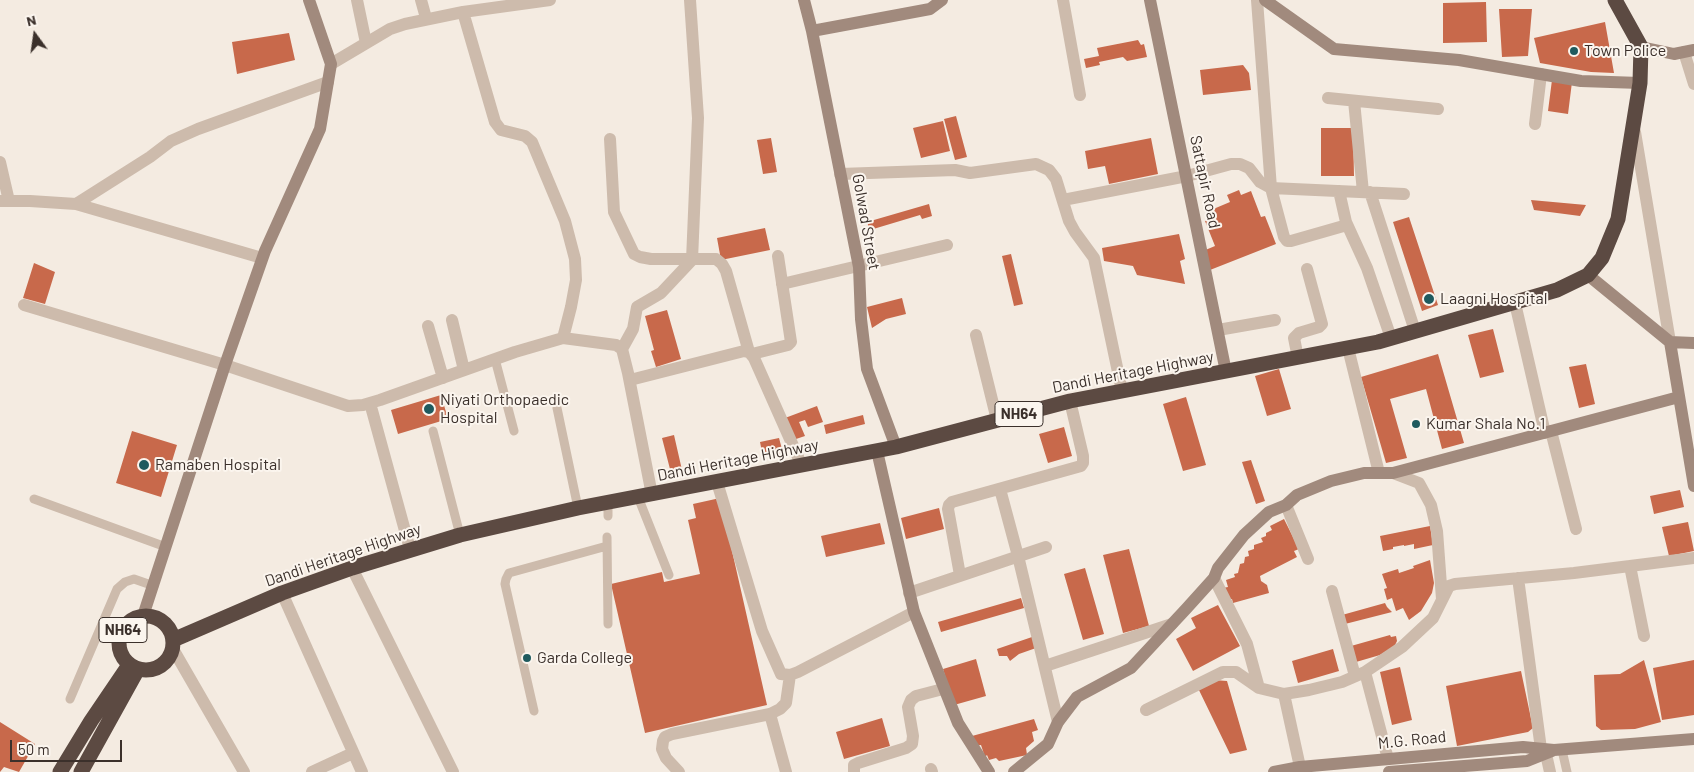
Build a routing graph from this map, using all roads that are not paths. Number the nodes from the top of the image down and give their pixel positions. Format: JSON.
{"nodes":[{"id":1,"x":309,"y":0,"type":"edge"},
{"id":2,"x":357,"y":0,"type":"edge"},
{"id":3,"x":421,"y":0,"type":"edge"},
{"id":4,"x":550,"y":0,"type":"edge"},
{"id":5,"x":690,"y":0,"type":"edge"},
{"id":6,"x":804,"y":0,"type":"edge"},
{"id":7,"x":942,"y":0,"type":"edge"},
{"id":8,"x":1063,"y":0,"type":"edge"},
{"id":9,"x":1150,"y":0,"type":"edge"},
{"id":10,"x":1257,"y":0,"type":"edge"},
{"id":11,"x":1265,"y":0,"type":"edge"},
{"id":12,"x":1615,"y":0,"type":"edge"},
{"id":13,"x":485,"y":4,"type":"edge"},
{"id":14,"x":463,"y":12,"type":"junction"},
{"id":15,"x":426,"y":18,"type":"junction"},
{"id":16,"x":812,"y":31,"type":"junction"},
{"id":17,"x":366,"y":44,"type":"junction"},
{"id":18,"x":1641,"y":47,"type":"junction"},
{"id":19,"x":1689,"y":51,"type":"edge"},
{"id":20,"x":331,"y":64,"type":"junction"},
{"id":21,"x":1541,"y":74,"type":"junction"},
{"id":22,"x":328,"y":82,"type":"junction"},
{"id":23,"x":1640,"y":83,"type":"junction"},
{"id":24,"x":1694,"y":84,"type":"edge"},
{"id":25,"x":1080,"y":95,"type":"dead end"},
{"id":26,"x":1328,"y":98,"type":"dead end"},
{"id":27,"x":1354,"y":101,"type":"junction"},
{"id":28,"x":1438,"y":109,"type":"dead end"},
{"id":29,"x":1535,"y":124,"type":"dead end"},
{"id":30,"x":1633,"y":125,"type":"junction"},
{"id":31,"x":610,"y":139,"type":"dead end"},
{"id":32,"x":0,"y":162,"type":"edge"},
{"id":33,"x":840,"y":174,"type":"junction"},
{"id":34,"x":1187,"y":176,"type":"junction"},
{"id":35,"x":1271,"y":188,"type":"junction"},
{"id":36,"x":1339,"y":191,"type":"junction"},
{"id":37,"x":1366,"y":192,"type":"junction"},
{"id":38,"x":1404,"y":194,"type":"dead end"},
{"id":39,"x":1063,"y":200,"type":"junction"},
{"id":40,"x":4,"y":201,"type":"edge"},
{"id":41,"x":76,"y":204,"type":"junction"},
{"id":42,"x":1347,"y":226,"type":"junction"},
{"id":43,"x":947,"y":245,"type":"dead end"},
{"id":44,"x":778,"y":256,"type":"dead end"},
{"id":45,"x":262,"y":258,"type":"junction"},
{"id":46,"x":692,"y":260,"type":"junction"},
{"id":47,"x":859,"y":266,"type":"junction"},
{"id":48,"x":1307,"y":269,"type":"dead end"},
{"id":49,"x":1588,"y":275,"type":"junction"},
{"id":50,"x":782,"y":284,"type":"junction"},
{"id":51,"x":1515,"y":303,"type":"junction"},
{"id":52,"x":24,"y":305,"type":"dead end"},
{"id":53,"x":452,"y":320,"type":"dead end"},
{"id":54,"x":1275,"y":320,"type":"dead end"},
{"id":55,"x":428,"y":326,"type":"dead end"},
{"id":56,"x":1218,"y":330,"type":"junction"},
{"id":57,"x":1415,"y":331,"type":"junction"},
{"id":58,"x":976,"y":335,"type":"dead end"},
{"id":59,"x":563,"y":338,"type":"junction"},
{"id":60,"x":1391,"y":338,"type":"junction"},
{"id":61,"x":1670,"y":342,"type":"junction"},
{"id":62,"x":1694,"y":342,"type":"edge"},
{"id":63,"x":1348,"y":348,"type":"junction"},
{"id":64,"x":622,"y":349,"type":"junction"},
{"id":65,"x":750,"y":353,"type":"junction"},
{"id":66,"x":1298,"y":358,"type":"junction"},
{"id":67,"x":495,"y":359,"type":"junction"},
{"id":68,"x":225,"y":365,"type":"junction"},
{"id":69,"x":464,"y":370,"type":"junction"},
{"id":70,"x":1226,"y":372,"type":"junction"},
{"id":71,"x":443,"y":378,"type":"junction"},
{"id":72,"x":630,"y":380,"type":"junction"},
{"id":73,"x":1122,"y":391,"type":"junction"},
{"id":74,"x":1679,"y":397,"type":"junction"},
{"id":75,"x":1070,"y":401,"type":"junction"},
{"id":76,"x":370,"y":403,"type":"junction"},
{"id":77,"x":558,"y":408,"type":"dead end"},
{"id":78,"x":997,"y":420,"type":"junction"},
{"id":79,"x":1689,"y":428,"type":"edge"},
{"id":80,"x":433,"y":431,"type":"dead end"},
{"id":81,"x":514,"y":431,"type":"dead end"},
{"id":82,"x":1548,"y":432,"type":"junction"},
{"id":83,"x":896,"y":447,"type":"junction"},
{"id":84,"x":878,"y":451,"type":"junction"},
{"id":85,"x":802,"y":466,"type":"junction"},
{"id":86,"x":1380,"y":473,"type":"junction"},
{"id":87,"x":1393,"y":473,"type":"junction"},
{"id":88,"x":717,"y":482,"type":"junction"},
{"id":89,"x":1694,"y":486,"type":"edge"},
{"id":90,"x":1000,"y":489,"type":"junction"},
{"id":91,"x":645,"y":496,"type":"junction"},
{"id":92,"x":34,"y":499,"type":"dead end"},
{"id":93,"x":1286,"y":505,"type":"junction"},
{"id":94,"x":578,"y":508,"type":"junction"},
{"id":95,"x":1576,"y":529,"type":"dead end"},
{"id":96,"x":460,"y":535,"type":"junction"},
{"id":97,"x":166,"y":547,"type":"junction"},
{"id":98,"x":1046,"y":547,"type":"dead end"},
{"id":99,"x":410,"y":549,"type":"junction"},
{"id":100,"x":1018,"y":556,"type":"junction"},
{"id":101,"x":1694,"y":558,"type":"edge"},
{"id":102,"x":1308,"y":559,"type":"dead end"},
{"id":103,"x":1630,"y":566,"type":"junction"},
{"id":104,"x":352,"y":568,"type":"junction"},
{"id":105,"x":669,"y":575,"type":"dead end"},
{"id":106,"x":960,"y":576,"type":"junction"},
{"id":107,"x":1214,"y":578,"type":"junction"},
{"id":108,"x":1518,"y":578,"type":"junction"},
{"id":109,"x":154,"y":586,"type":"junction"},
{"id":110,"x":1332,"y":591,"type":"dead end"},
{"id":111,"x":282,"y":593,"type":"junction"},
{"id":112,"x":909,"y":593,"type":"junction"},
{"id":113,"x":1442,"y":602,"type":"junction"},
{"id":114,"x":914,"y":612,"type":"junction"},
{"id":115,"x":143,"y":616,"type":"junction"},
{"id":116,"x":608,"y":624,"type":"dead end"},
{"id":117,"x":1172,"y":624,"type":"junction"},
{"id":118,"x":99,"y":632,"type":"junction"},
{"id":119,"x":1644,"y":636,"type":"dead end"},
{"id":120,"x":119,"y":640,"type":"junction"},
{"id":121,"x":173,"y":644,"type":"junction"},
{"id":122,"x":1045,"y":666,"type":"junction"},
{"id":123,"x":133,"y":667,"type":"junction"},
{"id":124,"x":1360,"y":674,"type":"junction"},
{"id":125,"x":790,"y":675,"type":"junction"},
{"id":126,"x":1259,"y":688,"type":"junction"},
{"id":127,"x":943,"y":689,"type":"junction"},
{"id":128,"x":1284,"y":694,"type":"junction"},
{"id":129,"x":70,"y":699,"type":"dead end"},
{"id":130,"x":1146,"y":710,"type":"dead end"},
{"id":131,"x":534,"y":711,"type":"dead end"},
{"id":132,"x":770,"y":714,"type":"junction"},
{"id":133,"x":1058,"y":722,"type":"junction"},
{"id":134,"x":1694,"y":738,"type":"edge"},
{"id":135,"x":1551,"y":751,"type":"junction"},
{"id":136,"x":353,"y":753,"type":"junction"},
{"id":137,"x":1389,"y":766,"type":"edge"},
{"id":138,"x":1300,"y":767,"type":"junction"},
{"id":139,"x":1457,"y":769,"type":"edge"},
{"id":140,"x":60,"y":772,"type":"edge"},
{"id":141,"x":81,"y":772,"type":"edge"},
{"id":142,"x":244,"y":772,"type":"edge"},
{"id":143,"x":312,"y":772,"type":"edge"},
{"id":144,"x":362,"y":772,"type":"edge"},
{"id":145,"x":453,"y":772,"type":"edge"},
{"id":146,"x":679,"y":772,"type":"edge"},
{"id":147,"x":786,"y":772,"type":"edge"},
{"id":148,"x":854,"y":772,"type":"edge"},
{"id":149,"x":989,"y":772,"type":"edge"},
{"id":150,"x":1014,"y":772,"type":"edge"},
{"id":151,"x":1274,"y":772,"type":"edge"},
{"id":152,"x":1550,"y":772,"type":"edge"},
{"id":153,"x":1567,"y":772,"type":"edge"}],
"edges":[{"from":1,"to":20,"type":"street"},
{"from":2,"to":17,"type":"street"},
{"from":3,"to":15,"type":"street"},
{"from":4,"to":13,"type":"street"},
{"from":5,"to":46,"type":"street"},
{"from":6,"to":16,"type":"street","name":"Golwad Street"},
{"from":7,"to":16,"type":"street"},
{"from":8,"to":25,"type":"street"},
{"from":9,"to":34,"type":"street","name":"Sattapir Road"},
{"from":10,"to":35,"type":"street"},
{"from":11,"to":21,"type":"street"},
{"from":12,"to":18,"type":"highway"},
{"from":13,"to":14,"type":"street"},
{"from":14,"to":15,"type":"street"},
{"from":14,"to":59,"type":"street"},
{"from":15,"to":17,"type":"street"},
{"from":16,"to":33,"type":"street","name":"Golwad Street"},
{"from":17,"to":20,"type":"street"},
{"from":18,"to":19,"type":"street"},
{"from":18,"to":23,"type":"highway","name":"Dandi Heritage Highway","number":"NH64"},
{"from":19,"to":24,"type":"street"},
{"from":20,"to":22,"type":"street"},
{"from":21,"to":23,"type":"street"},
{"from":21,"to":29,"type":"street"},
{"from":22,"to":41,"type":"street"},
{"from":22,"to":45,"type":"street"},
{"from":23,"to":30,"type":"highway","name":"Dandi Heritage Highway","number":"NH64"},
{"from":26,"to":27,"type":"street"},
{"from":27,"to":28,"type":"street"},
{"from":27,"to":37,"type":"street"},
{"from":30,"to":49,"type":"highway","name":"Dandi Heritage Highway","number":"NH64"},
{"from":30,"to":61,"type":"street"},
{"from":31,"to":46,"type":"street"},
{"from":32,"to":40,"type":"street"},
{"from":33,"to":39,"type":"street"},
{"from":33,"to":47,"type":"street","name":"Golwad Street"},
{"from":34,"to":35,"type":"street"},
{"from":34,"to":39,"type":"street"},
{"from":34,"to":56,"type":"street","name":"Sattapir Road"},
{"from":35,"to":36,"type":"street"},
{"from":35,"to":42,"type":"street"},
{"from":36,"to":37,"type":"street"},
{"from":36,"to":42,"type":"street"},
{"from":37,"to":38,"type":"street"},
{"from":37,"to":57,"type":"street"},
{"from":39,"to":73,"type":"street"},
{"from":40,"to":41,"type":"street"},
{"from":41,"to":45,"type":"street"},
{"from":42,"to":60,"type":"street"},
{"from":43,"to":47,"type":"street"},
{"from":44,"to":50,"type":"street"},
{"from":45,"to":68,"type":"street"},
{"from":46,"to":64,"type":"street"},
{"from":46,"to":65,"type":"street"},
{"from":47,"to":50,"type":"street"},
{"from":47,"to":83,"type":"street","name":"Golwad Street"},
{"from":48,"to":66,"type":"street"},
{"from":49,"to":51,"type":"highway","name":"Dandi Heritage Highway","number":"NH64"},
{"from":49,"to":61,"type":"street"},
{"from":50,"to":65,"type":"street"},
{"from":51,"to":57,"type":"highway","name":"Dandi Heritage Highway","number":"NH64"},
{"from":51,"to":82,"type":"street"},
{"from":52,"to":68,"type":"street"},
{"from":53,"to":69,"type":"street"},
{"from":54,"to":56,"type":"street"},
{"from":55,"to":71,"type":"street"},
{"from":56,"to":70,"type":"street","name":"Sattapir Road"},
{"from":57,"to":60,"type":"highway","name":"Dandi Heritage Highway","number":"NH64"},
{"from":58,"to":78,"type":"street"},
{"from":59,"to":64,"type":"street"},
{"from":59,"to":67,"type":"street"},
{"from":60,"to":63,"type":"highway","name":"Dandi Heritage Highway","number":"NH64"},
{"from":61,"to":62,"type":"street"},
{"from":61,"to":74,"type":"street"},
{"from":63,"to":66,"type":"highway","name":"Dandi Heritage Highway","number":"NH64"},
{"from":63,"to":86,"type":"street"},
{"from":64,"to":72,"type":"street"},
{"from":65,"to":72,"type":"street"},
{"from":65,"to":85,"type":"street"},
{"from":66,"to":70,"type":"highway","name":"Dandi Heritage Highway","number":"NH64"},
{"from":67,"to":69,"type":"street"},
{"from":67,"to":81,"type":"lane"},
{"from":68,"to":76,"type":"street"},
{"from":68,"to":97,"type":"street"},
{"from":69,"to":71,"type":"street"},
{"from":70,"to":73,"type":"highway","name":"Dandi Heritage Highway","number":"NH64"},
{"from":71,"to":76,"type":"street"},
{"from":72,"to":91,"type":"street"},
{"from":73,"to":75,"type":"highway","name":"Dandi Heritage Highway","number":"NH64"},
{"from":74,"to":79,"type":"street"},
{"from":74,"to":82,"type":"street"},
{"from":75,"to":78,"type":"highway","name":"Dandi Heritage Highway","number":"NH64"},
{"from":75,"to":90,"type":"street"},
{"from":76,"to":99,"type":"street"},
{"from":77,"to":94,"type":"lane"},
{"from":78,"to":83,"type":"highway","name":"Dandi Heritage Highway","number":"NH64"},
{"from":79,"to":89,"type":"street"},
{"from":80,"to":96,"type":"lane"},
{"from":82,"to":87,"type":"street"},
{"from":82,"to":95,"type":"street"},
{"from":83,"to":84,"type":"highway","name":"Dandi Heritage Highway","number":"NH64"},
{"from":84,"to":85,"type":"highway","name":"Dandi Heritage Highway","number":"NH64"},
{"from":84,"to":112,"type":"street"},
{"from":85,"to":88,"type":"highway","name":"Dandi Heritage Highway","number":"NH64"},
{"from":86,"to":87,"type":"street"},
{"from":86,"to":93,"type":"street"},
{"from":87,"to":113,"type":"street"},
{"from":88,"to":91,"type":"highway","name":"Dandi Heritage Highway","number":"NH64"},
{"from":88,"to":125,"type":"street"},
{"from":90,"to":100,"type":"street"},
{"from":90,"to":106,"type":"street"},
{"from":91,"to":94,"type":"highway","name":"Dandi Heritage Highway","number":"NH64"},
{"from":91,"to":105,"type":"lane"},
{"from":92,"to":97,"type":"lane"},
{"from":93,"to":102,"type":"street"},
{"from":93,"to":107,"type":"street"},
{"from":94,"to":96,"type":"highway","name":"Dandi Heritage Highway","number":"NH64"},
{"from":96,"to":99,"type":"highway","name":"Dandi Heritage Highway","number":"NH64"},
{"from":97,"to":109,"type":"street"},
{"from":98,"to":100,"type":"street"},
{"from":99,"to":104,"type":"highway","name":"Dandi Heritage Highway","number":"NH64"},
{"from":100,"to":106,"type":"street"},
{"from":100,"to":122,"type":"street"},
{"from":101,"to":103,"type":"street"},
{"from":103,"to":108,"type":"street"},
{"from":103,"to":119,"type":"street"},
{"from":104,"to":111,"type":"highway","name":"Dandi Heritage Highway","number":"NH64"},
{"from":104,"to":145,"type":"street"},
{"from":106,"to":112,"type":"street"},
{"from":107,"to":117,"type":"street"},
{"from":107,"to":126,"type":"street"},
{"from":108,"to":113,"type":"street"},
{"from":108,"to":135,"type":"street"},
{"from":109,"to":115,"type":"street"},
{"from":109,"to":118,"type":"lane"},
{"from":110,"to":124,"type":"street"},
{"from":111,"to":121,"type":"highway","name":"Dandi Heritage Highway","number":"NH64"},
{"from":111,"to":136,"type":"street"},
{"from":112,"to":114,"type":"street"},
{"from":113,"to":124,"type":"street"},
{"from":114,"to":125,"type":"street"},
{"from":114,"to":127,"type":"street"},
{"from":115,"to":120,"type":"highway","number":"NH64"},
{"from":115,"to":121,"type":"highway","number":"NH64"},
{"from":116,"to":131,"type":"lane"},
{"from":117,"to":122,"type":"street"},
{"from":117,"to":133,"type":"street"},
{"from":118,"to":120,"type":"lane"},
{"from":118,"to":129,"type":"lane"},
{"from":120,"to":123,"type":"highway","number":"NH64"},
{"from":121,"to":123,"type":"highway","number":"NH64"},
{"from":121,"to":142,"type":"street"},
{"from":122,"to":133,"type":"street"},
{"from":123,"to":140,"type":"highway","number":"NH64"},
{"from":123,"to":141,"type":"highway"},
{"from":124,"to":128,"type":"street"},
{"from":124,"to":137,"type":"street"},
{"from":125,"to":132,"type":"street"},
{"from":126,"to":128,"type":"street"},
{"from":126,"to":130,"type":"street"},
{"from":127,"to":148,"type":"street"},
{"from":127,"to":149,"type":"street"},
{"from":128,"to":138,"type":"street"},
{"from":132,"to":146,"type":"street"},
{"from":132,"to":147,"type":"street"},
{"from":133,"to":150,"type":"street"},
{"from":134,"to":135,"type":"street","name":"M.G. Road"},
{"from":135,"to":137,"type":"street","name":"M.G. Road"},
{"from":135,"to":139,"type":"street","name":"M.G. Road"},
{"from":135,"to":152,"type":"street"},
{"from":135,"to":153,"type":"lane"},
{"from":136,"to":143,"type":"street"},
{"from":136,"to":144,"type":"street"},
{"from":137,"to":138,"type":"street","name":"M.G. Road"},
{"from":137,"to":139,"type":"street","name":"M.G. Road"},
{"from":138,"to":151,"type":"street","name":"M.G. Road"}]}
